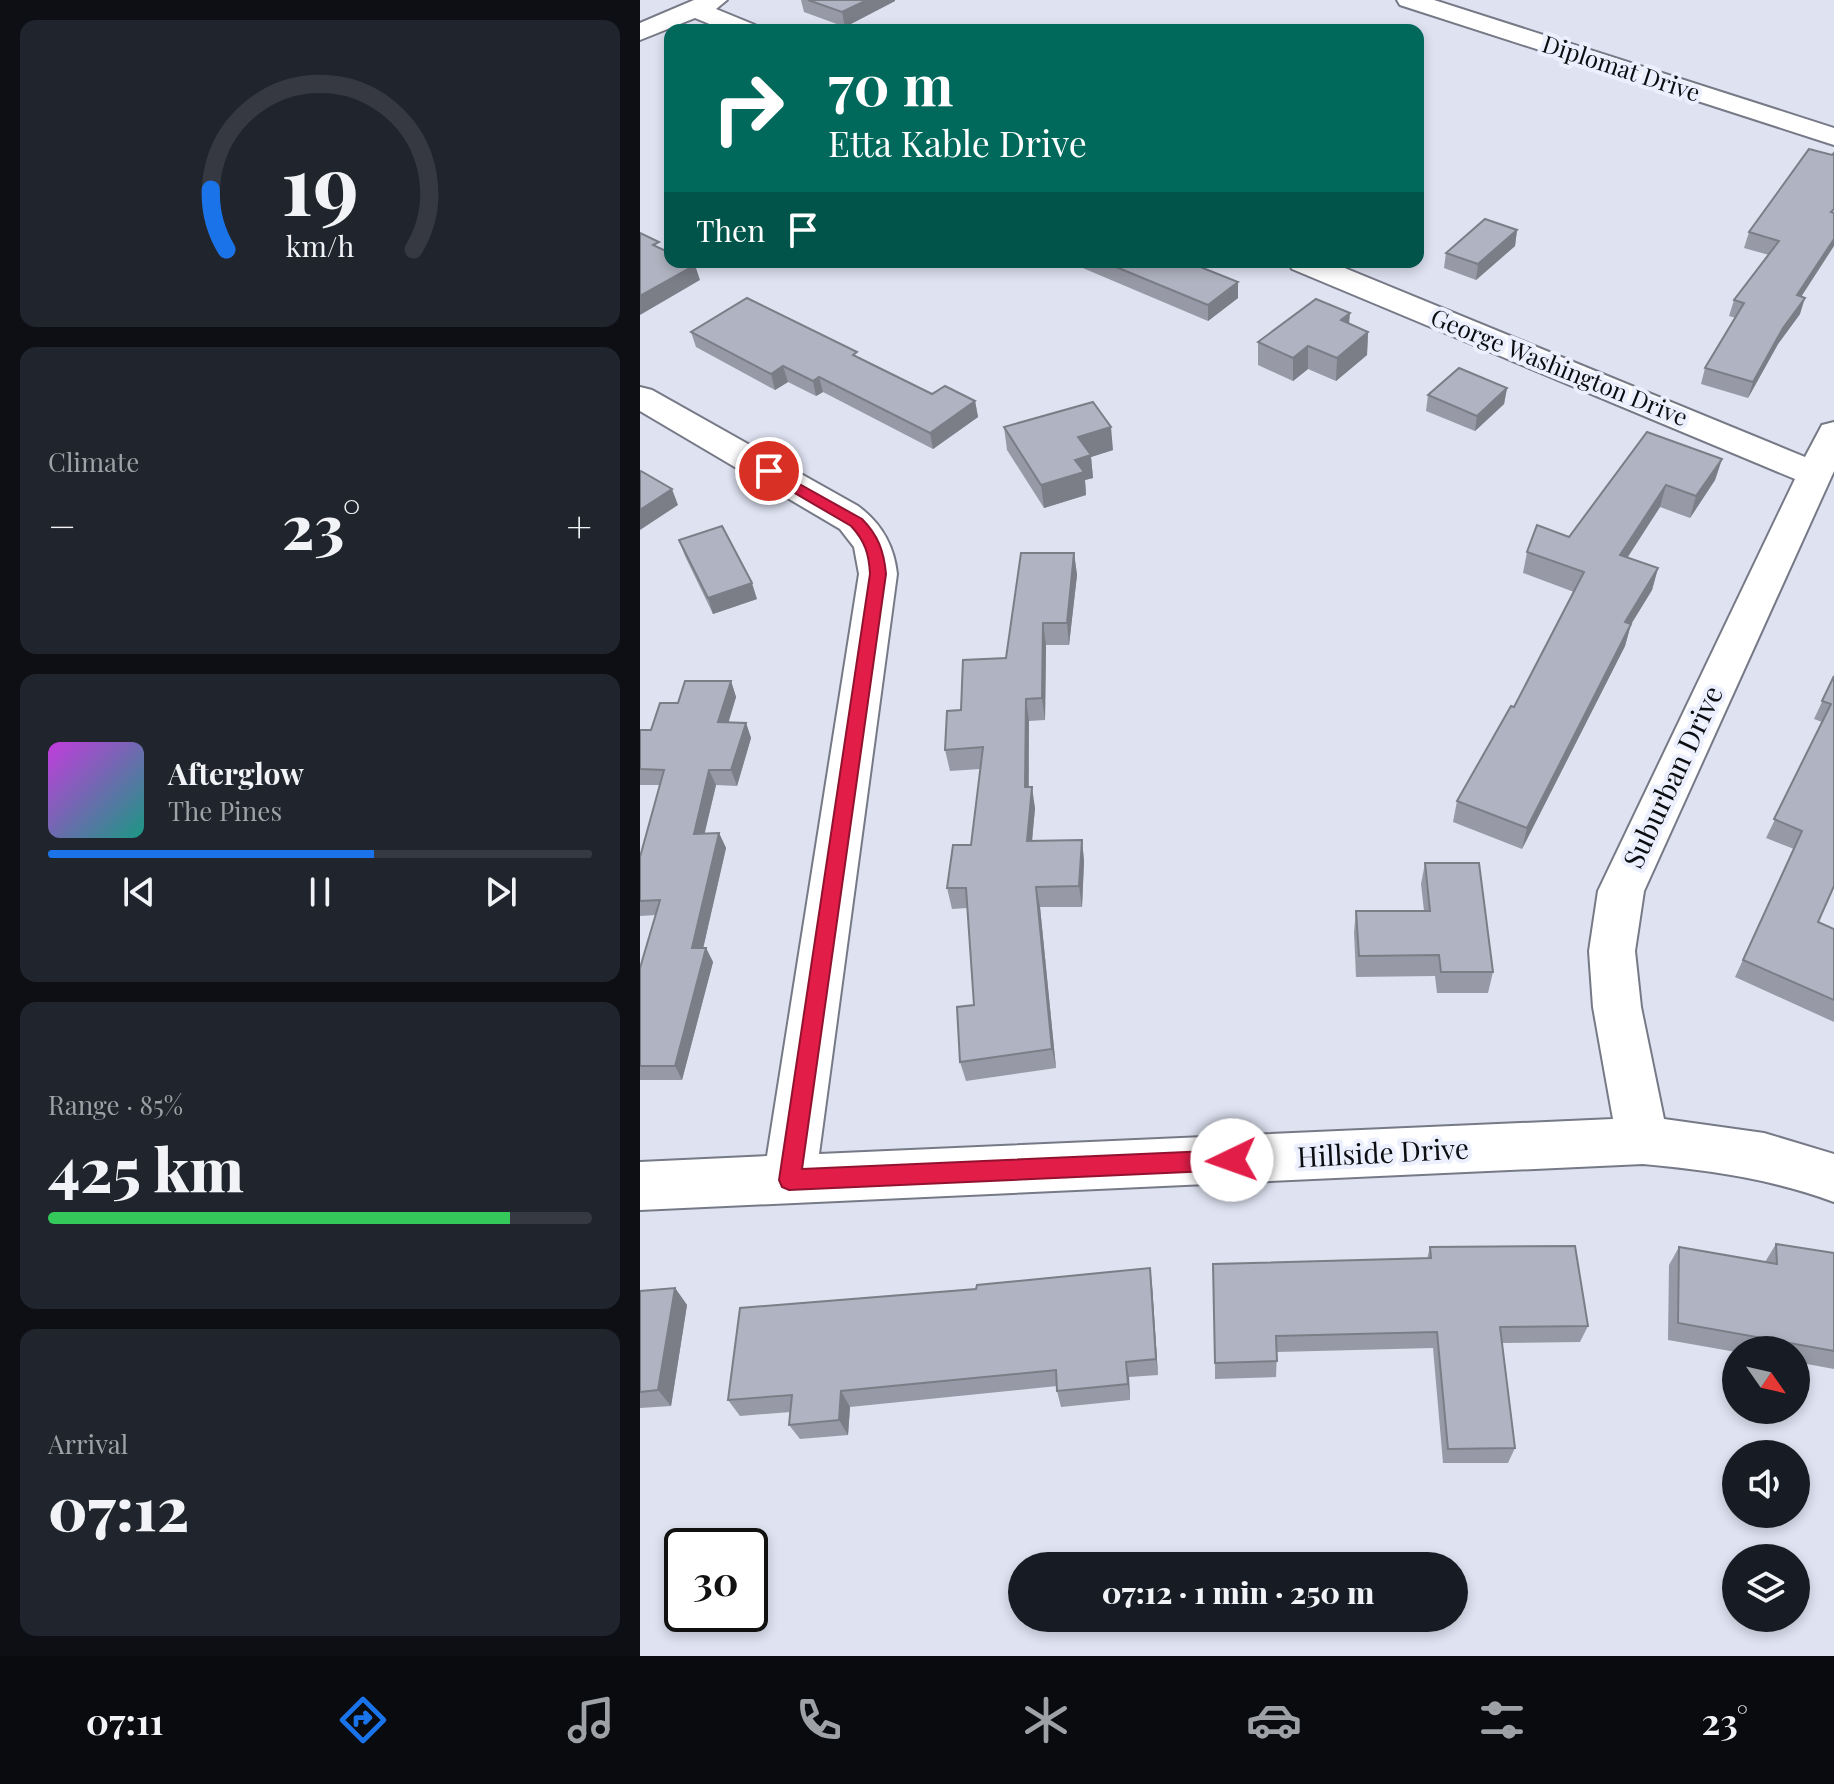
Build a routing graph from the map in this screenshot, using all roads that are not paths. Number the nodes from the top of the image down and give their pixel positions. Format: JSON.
{"nodes":[{"id":1,"x":1409,"y":0,"type":"edge"},
{"id":2,"x":705,"y":4,"type":"edge"},
{"id":3,"x":737,"y":24,"type":"edge"},
{"id":4,"x":640,"y":32,"type":"edge"},
{"id":5,"x":1834,"y":137,"type":"edge"},
{"id":6,"x":1317,"y":268,"type":"edge"},
{"id":7,"x":640,"y":397,"type":"edge"},
{"id":8,"x":1834,"y":433,"type":"edge"},
{"id":9,"x":1815,"y":474,"type":"junction"},
{"id":10,"x":1643,"y":1141,"type":"junction"},
{"id":11,"x":1834,"y":1178,"type":"edge"},
{"id":12,"x":789,"y":1180,"type":"junction"},
{"id":13,"x":640,"y":1186,"type":"edge"}],
"edges":[{"from":1,"to":5,"type":"street","name":"Diplomat Drive"},
{"from":2,"to":3,"type":"street"},
{"from":2,"to":4,"type":"street"},
{"from":6,"to":9,"type":"street","name":"George Washington Drive"},
{"from":7,"to":12,"type":"street"},
{"from":8,"to":9,"type":"street","name":"Suburban Drive"},
{"from":9,"to":10,"type":"street","name":"Suburban Drive"},
{"from":10,"to":11,"type":"street","name":"Hillside Drive"},
{"from":10,"to":12,"type":"street","name":"Hillside Drive"},
{"from":12,"to":13,"type":"street","name":"Hillside Drive"}]}
